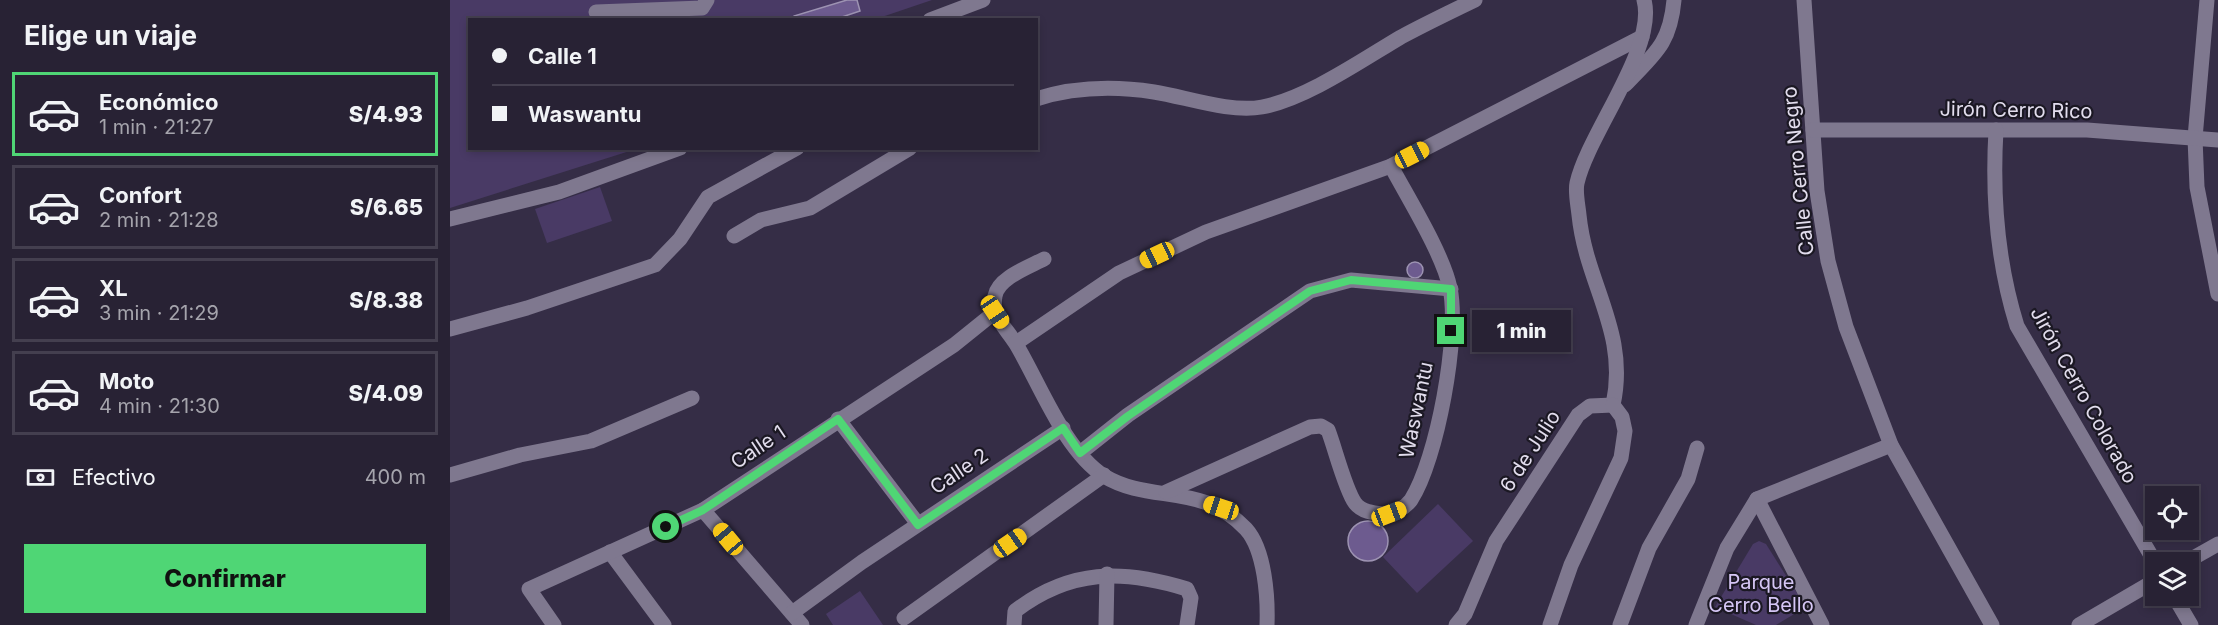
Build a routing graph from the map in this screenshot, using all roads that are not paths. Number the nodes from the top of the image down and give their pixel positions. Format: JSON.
{"nodes":[{"id":1,"x":707,"y":0,"type":"edge"},
{"id":2,"x":983,"y":0,"type":"edge"},
{"id":3,"x":1475,"y":0,"type":"edge"},
{"id":4,"x":1644,"y":0,"type":"edge"},
{"id":5,"x":1674,"y":0,"type":"edge"},
{"id":6,"x":1804,"y":0,"type":"edge"},
{"id":7,"x":2207,"y":0,"type":"edge"},
{"id":8,"x":596,"y":12,"type":"dead end"},
{"id":9,"x":935,"y":18,"type":"edge"},
{"id":10,"x":1642,"y":37,"type":"junction"},
{"id":11,"x":1617,"y":94,"type":"junction"},
{"id":12,"x":1038,"y":98,"type":"edge"},
{"id":13,"x":1813,"y":130,"type":"junction"},
{"id":14,"x":1996,"y":130,"type":"junction"},
{"id":15,"x":2195,"y":138,"type":"junction"},
{"id":16,"x":2218,"y":140,"type":"edge"},
{"id":17,"x":674,"y":150,"type":"edge"},
{"id":18,"x":793,"y":150,"type":"edge"},
{"id":19,"x":907,"y":150,"type":"edge"},
{"id":20,"x":1391,"y":166,"type":"junction"},
{"id":21,"x":450,"y":219,"type":"edge"},
{"id":22,"x":734,"y":236,"type":"dead end"},
{"id":23,"x":1044,"y":259,"type":"dead end"},
{"id":24,"x":1451,"y":289,"type":"junction"},
{"id":25,"x":2218,"y":294,"type":"edge"},
{"id":26,"x":995,"y":312,"type":"junction"},
{"id":27,"x":450,"y":329,"type":"edge"},
{"id":28,"x":1016,"y":343,"type":"junction"},
{"id":29,"x":692,"y":398,"type":"dead end"},
{"id":30,"x":1613,"y":405,"type":"junction"},
{"id":31,"x":838,"y":419,"type":"junction"},
{"id":32,"x":1063,"y":428,"type":"junction"},
{"id":33,"x":1891,"y":445,"type":"junction"},
{"id":34,"x":1697,"y":448,"type":"dead end"},
{"id":35,"x":1080,"y":453,"type":"junction"},
{"id":36,"x":450,"y":475,"type":"edge"},
{"id":37,"x":1104,"y":475,"type":"junction"},
{"id":38,"x":1166,"y":492,"type":"junction"},
{"id":39,"x":1757,"y":499,"type":"junction"},
{"id":40,"x":703,"y":510,"type":"junction"},
{"id":41,"x":918,"y":525,"type":"junction"},
{"id":42,"x":2218,"y":544,"type":"edge"},
{"id":43,"x":610,"y":552,"type":"junction"},
{"id":44,"x":2149,"y":552,"type":"edge"},
{"id":45,"x":2199,"y":555,"type":"edge"},
{"id":46,"x":1107,"y":574,"type":"junction"},
{"id":47,"x":2145,"y":586,"type":"edge"},
{"id":48,"x":2180,"y":606,"type":"edge"},
{"id":49,"x":904,"y":618,"type":"dead end"},
{"id":50,"x":799,"y":622,"type":"edge"},
{"id":51,"x":1815,"y":622,"type":"edge"},
{"id":52,"x":554,"y":625,"type":"edge"},
{"id":53,"x":664,"y":625,"type":"edge"},
{"id":54,"x":1014,"y":625,"type":"edge"},
{"id":55,"x":1106,"y":625,"type":"edge"},
{"id":56,"x":1187,"y":625,"type":"edge"},
{"id":57,"x":1267,"y":625,"type":"edge"},
{"id":58,"x":1456,"y":625,"type":"edge"},
{"id":59,"x":1550,"y":625,"type":"edge"},
{"id":60,"x":1620,"y":625,"type":"edge"},
{"id":61,"x":1696,"y":625,"type":"edge"},
{"id":62,"x":1992,"y":625,"type":"edge"},
{"id":63,"x":2079,"y":625,"type":"edge"},
{"id":64,"x":2190,"y":625,"type":"edge"}],
"edges":[{"from":1,"to":8,"type":"street"},
{"from":2,"to":9,"type":"street"},
{"from":3,"to":12,"type":"street"},
{"from":4,"to":10,"type":"street"},
{"from":5,"to":11,"type":"street"},
{"from":6,"to":13,"type":"street","name":"Calle Cerro Negro"},
{"from":7,"to":15,"type":"street"},
{"from":10,"to":11,"type":"street"},
{"from":10,"to":20,"type":"street"},
{"from":11,"to":30,"type":"street"},
{"from":13,"to":14,"type":"street","name":"Jirón Cerro Rico"},
{"from":13,"to":33,"type":"street","name":"Calle Cerro Negro"},
{"from":14,"to":15,"type":"street","name":"Jirón Cerro Rico"},
{"from":14,"to":44,"type":"street","name":"Jirón Cerro Colorado"},
{"from":15,"to":16,"type":"street","name":"Jirón Cerro Rico"},
{"from":15,"to":25,"type":"street"},
{"from":17,"to":21,"type":"street"},
{"from":18,"to":27,"type":"street"},
{"from":19,"to":22,"type":"street"},
{"from":20,"to":24,"type":"street","name":"Waswantu"},
{"from":20,"to":28,"type":"street"},
{"from":23,"to":26,"type":"street"},
{"from":24,"to":35,"type":"street"},
{"from":24,"to":38,"type":"street","name":"Waswantu"},
{"from":26,"to":28,"type":"street"},
{"from":26,"to":31,"type":"street","name":"Calle 1"},
{"from":28,"to":32,"type":"street"},
{"from":29,"to":36,"type":"street"},
{"from":30,"to":58,"type":"street","name":"6 de Julio"},
{"from":30,"to":59,"type":"street"},
{"from":31,"to":40,"type":"street","name":"Calle 1"},
{"from":31,"to":41,"type":"street"},
{"from":32,"to":35,"type":"street"},
{"from":32,"to":41,"type":"street","name":"Calle 2"},
{"from":33,"to":39,"type":"street"},
{"from":33,"to":62,"type":"street","name":"Calle Cerro Negro"},
{"from":34,"to":60,"type":"street"},
{"from":35,"to":37,"type":"street"},
{"from":37,"to":38,"type":"street"},
{"from":37,"to":49,"type":"street"},
{"from":38,"to":57,"type":"street"},
{"from":39,"to":51,"type":"street"},
{"from":39,"to":61,"type":"street"},
{"from":40,"to":43,"type":"street","name":"Calle 1"},
{"from":40,"to":50,"type":"street"},
{"from":41,"to":50,"type":"street","name":"Calle 2"},
{"from":42,"to":45,"type":"street"},
{"from":43,"to":52,"type":"street","name":"Calle 1"},
{"from":43,"to":53,"type":"street"},
{"from":46,"to":54,"type":"street"},
{"from":46,"to":55,"type":"street"},
{"from":46,"to":56,"type":"street"},
{"from":47,"to":63,"type":"street"},
{"from":48,"to":64,"type":"street"}]}
